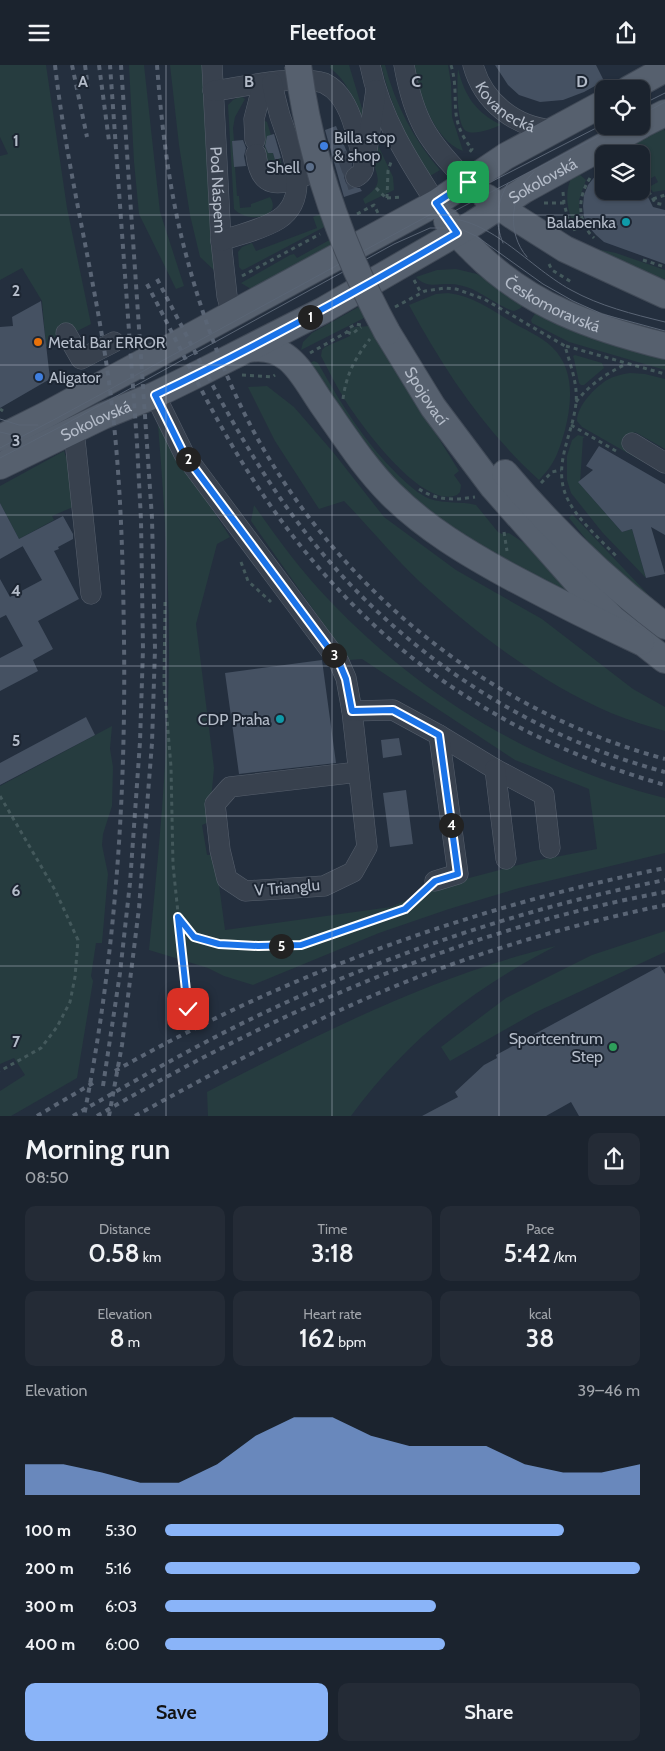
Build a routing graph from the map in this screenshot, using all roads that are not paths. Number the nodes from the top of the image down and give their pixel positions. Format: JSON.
{"nodes":[{"id":1,"x":212,"y":65,"type":"edge"},
{"id":2,"x":298,"y":65,"type":"edge"},
{"id":3,"x":316,"y":65,"type":"edge"},
{"id":4,"x":370,"y":65,"type":"edge"},
{"id":5,"x":404,"y":65,"type":"edge"},
{"id":6,"x":472,"y":65,"type":"edge"},
{"id":7,"x":665,"y":69,"type":"edge"},
{"id":8,"x":645,"y":80,"type":"edge"},
{"id":9,"x":267,"y":83,"type":"junction"},
{"id":10,"x":376,"y":88,"type":"junction"},
{"id":11,"x":213,"y":91,"type":"junction"},
{"id":12,"x":595,"y":108,"type":"edge"},
{"id":13,"x":665,"y":113,"type":"edge"},
{"id":14,"x":650,"y":121,"type":"edge"},
{"id":15,"x":553,"y":130,"type":"junction"},
{"id":16,"x":623,"y":135,"type":"edge"},
{"id":17,"x":308,"y":181,"type":"junction"},
{"id":18,"x":468,"y":182,"type":"junction"},
{"id":19,"x":436,"y":203,"type":"junction"},
{"id":20,"x":498,"y":206,"type":"junction"},
{"id":21,"x":457,"y":233,"type":"junction"},
{"id":22,"x":221,"y":241,"type":"junction"},
{"id":23,"x":665,"y":295,"type":"edge"},
{"id":24,"x":232,"y":314,"type":"junction"},
{"id":25,"x":391,"y":326,"type":"junction"},
{"id":26,"x":66,"y":333,"type":"dead end"},
{"id":27,"x":114,"y":342,"type":"dead end"},
{"id":28,"x":665,"y":345,"type":"edge"},
{"id":29,"x":249,"y":349,"type":"junction"},
{"id":30,"x":155,"y":395,"type":"junction"},
{"id":31,"x":74,"y":430,"type":"junction"},
{"id":32,"x":632,"y":443,"type":"dead end"},
{"id":33,"x":2,"y":455,"type":"edge"},
{"id":34,"x":665,"y":463,"type":"edge"},
{"id":35,"x":91,"y":594,"type":"dead end"},
{"id":36,"x":665,"y":626,"type":"edge"},
{"id":37,"x":641,"y":642,"type":"junction"},
{"id":38,"x":665,"y":660,"type":"edge"},
{"id":39,"x":352,"y":711,"type":"junction"},
{"id":40,"x":439,"y":735,"type":"junction"},
{"id":41,"x":495,"y":769,"type":"junction"},
{"id":42,"x":358,"y":771,"type":"junction"},
{"id":43,"x":550,"y":848,"type":"dead end"},
{"id":44,"x":506,"y":859,"type":"dead end"},
{"id":45,"x":435,"y":881,"type":"road end"}],
"edges":[{"from":1,"to":11,"type":"street","name":"Pod Náspem"},
{"from":2,"to":25,"type":"main road","name":"Spojovací","bridge":true},
{"from":3,"to":25,"type":"main road","name":"Spojovací"},
{"from":4,"to":10,"type":"street"},
{"from":5,"to":18,"type":"street"},
{"from":6,"to":15,"type":"street","name":"Kovanecká"},
{"from":7,"to":8,"type":"main road"},
{"from":9,"to":10,"type":"street"},
{"from":9,"to":11,"type":"street"},
{"from":9,"to":17,"type":"street"},
{"from":9,"to":17,"type":"street"},
{"from":10,"to":19,"type":"street"},
{"from":11,"to":22,"type":"street","name":"Pod Náspem"},
{"from":12,"to":15,"type":"main road"},
{"from":13,"to":14,"type":"main road","name":"Sokolovská"},
{"from":15,"to":18,"type":"main road"},
{"from":16,"to":20,"type":"main road","name":"Sokolovská"},
{"from":17,"to":22,"type":"street"},
{"from":18,"to":19,"type":"main road","name":"Sokolovská"},
{"from":18,"to":20,"type":"main road"},
{"from":19,"to":21,"type":"main road","name":"Českomoravská"},
{"from":19,"to":24,"type":"main road","name":"Sokolovská"},
{"from":20,"to":21,"type":"main road","name":"Sokolovská"},
{"from":20,"to":23,"type":"main road"},
{"from":21,"to":28,"type":"main road","name":"Českomoravská"},
{"from":21,"to":29,"type":"main road","name":"Sokolovská"},
{"from":22,"to":24,"type":"street","name":"Pod Náspem"},
{"from":24,"to":33,"type":"main road","name":"Sokolovská"},
{"from":25,"to":36,"type":"main road","name":"Spojovací"},
{"from":25,"to":37,"type":"main road","name":"Spojovací"},
{"from":26,"to":27,"type":"street"},
{"from":29,"to":30,"type":"main road","name":"Sokolovská"},
{"from":29,"to":37,"type":"main road"},
{"from":30,"to":31,"type":"main road","name":"Sokolovská"},
{"from":30,"to":39,"type":"street","name":"V Trianglu"},
{"from":31,"to":33,"type":"main road","name":"Sokolovská"},
{"from":31,"to":35,"type":"street"},
{"from":32,"to":34,"type":"street"},
{"from":37,"to":38,"type":"main road","name":"Spojovací"},
{"from":39,"to":40,"type":"street"},
{"from":39,"to":42,"type":"street","name":"V Trianglu"},
{"from":40,"to":41,"type":"street"},
{"from":40,"to":45,"type":"street"},
{"from":41,"to":43,"type":"street"},
{"from":41,"to":44,"type":"street"},
{"from":42,"to":42,"type":"street","name":"V Trianglu"}]}
